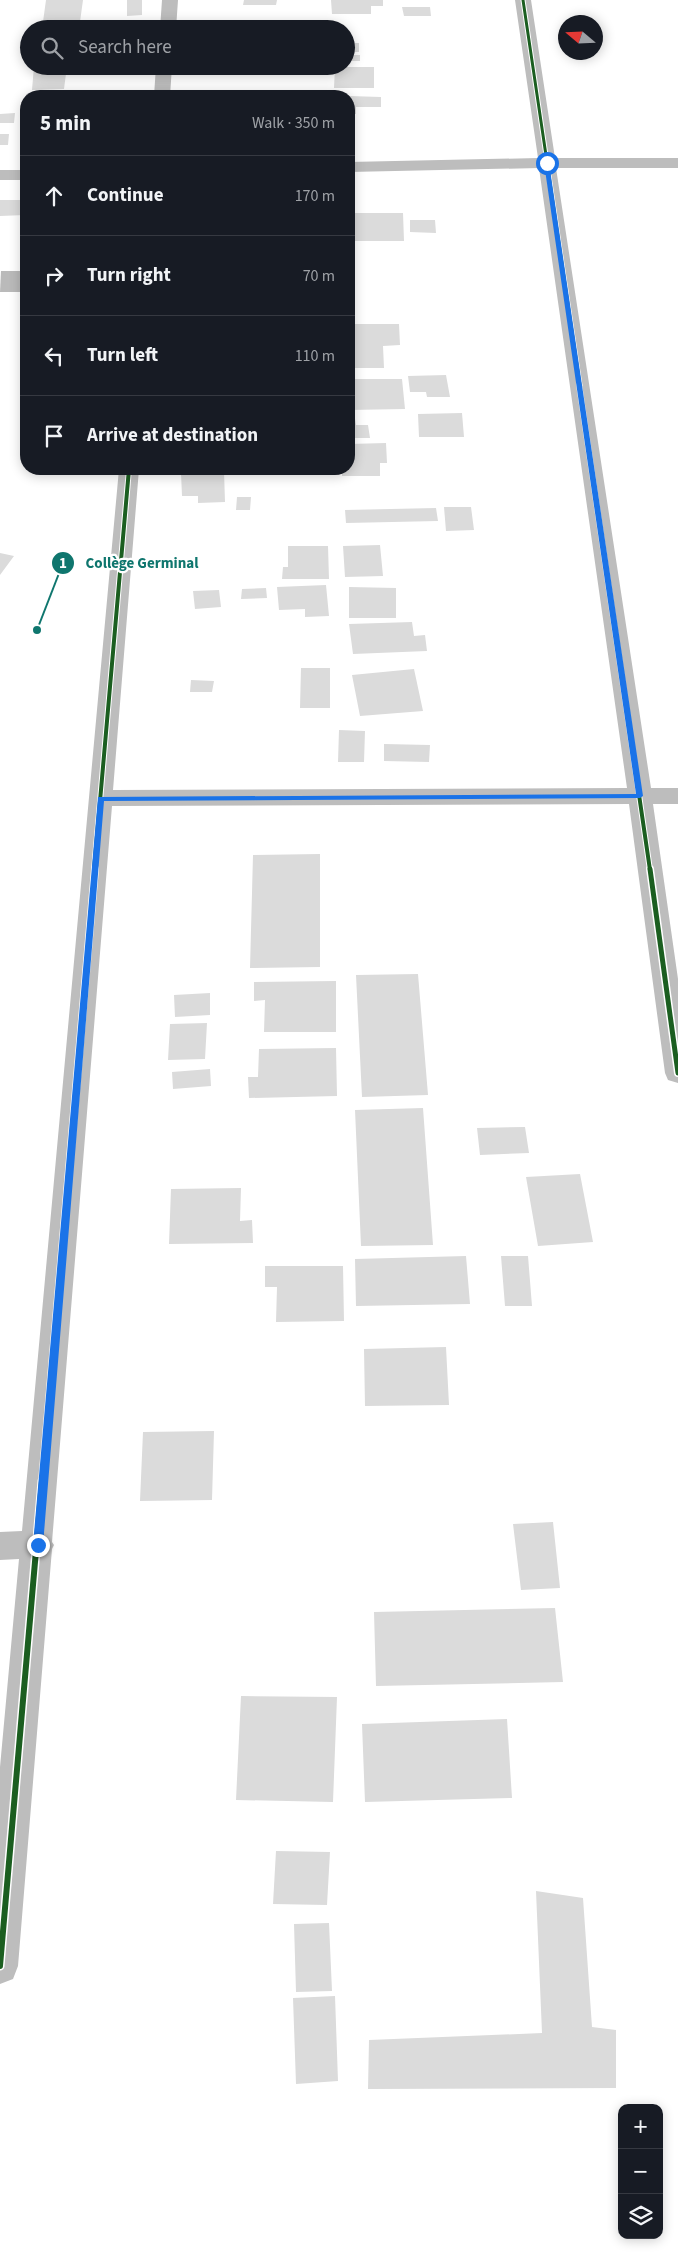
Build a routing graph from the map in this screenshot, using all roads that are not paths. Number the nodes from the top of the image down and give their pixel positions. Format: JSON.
{"nodes":[{"id":1,"x":170,"y":0,"type":"edge"},
{"id":2,"x":523,"y":0,"type":"edge"},
{"id":3,"x":169,"y":20,"type":"edge"},
{"id":4,"x":163,"y":75,"type":"edge"},
{"id":5,"x":162,"y":90,"type":"edge"},
{"id":6,"x":547,"y":163,"type":"junction"},
{"id":7,"x":678,"y":164,"type":"edge"},
{"id":8,"x":355,"y":167,"type":"edge"},
{"id":9,"x":0,"y":175,"type":"edge"},
{"id":10,"x":20,"y":175,"type":"edge"},
{"id":11,"x":128,"y":475,"type":"edge"},
{"id":12,"x":640,"y":796,"type":"junction"},
{"id":13,"x":678,"y":796,"type":"edge"},
{"id":14,"x":101,"y":798,"type":"junction"},
{"id":15,"x":678,"y":1073,"type":"edge"},
{"id":16,"x":38,"y":1545,"type":"junction"},
{"id":17,"x":0,"y":1546,"type":"edge"},
{"id":18,"x":0,"y":1966,"type":"edge"}],
"edges":[{"from":1,"to":3,"type":"street"},
{"from":2,"to":6,"type":"street"},
{"from":4,"to":5,"type":"street"},
{"from":6,"to":7,"type":"street"},
{"from":6,"to":8,"type":"street"},
{"from":6,"to":12,"type":"street"},
{"from":9,"to":10,"type":"street"},
{"from":11,"to":14,"type":"street"},
{"from":12,"to":13,"type":"street"},
{"from":12,"to":14,"type":"street"},
{"from":12,"to":15,"type":"street"},
{"from":14,"to":16,"type":"street"},
{"from":16,"to":17,"type":"street"},
{"from":16,"to":18,"type":"street"}]}
